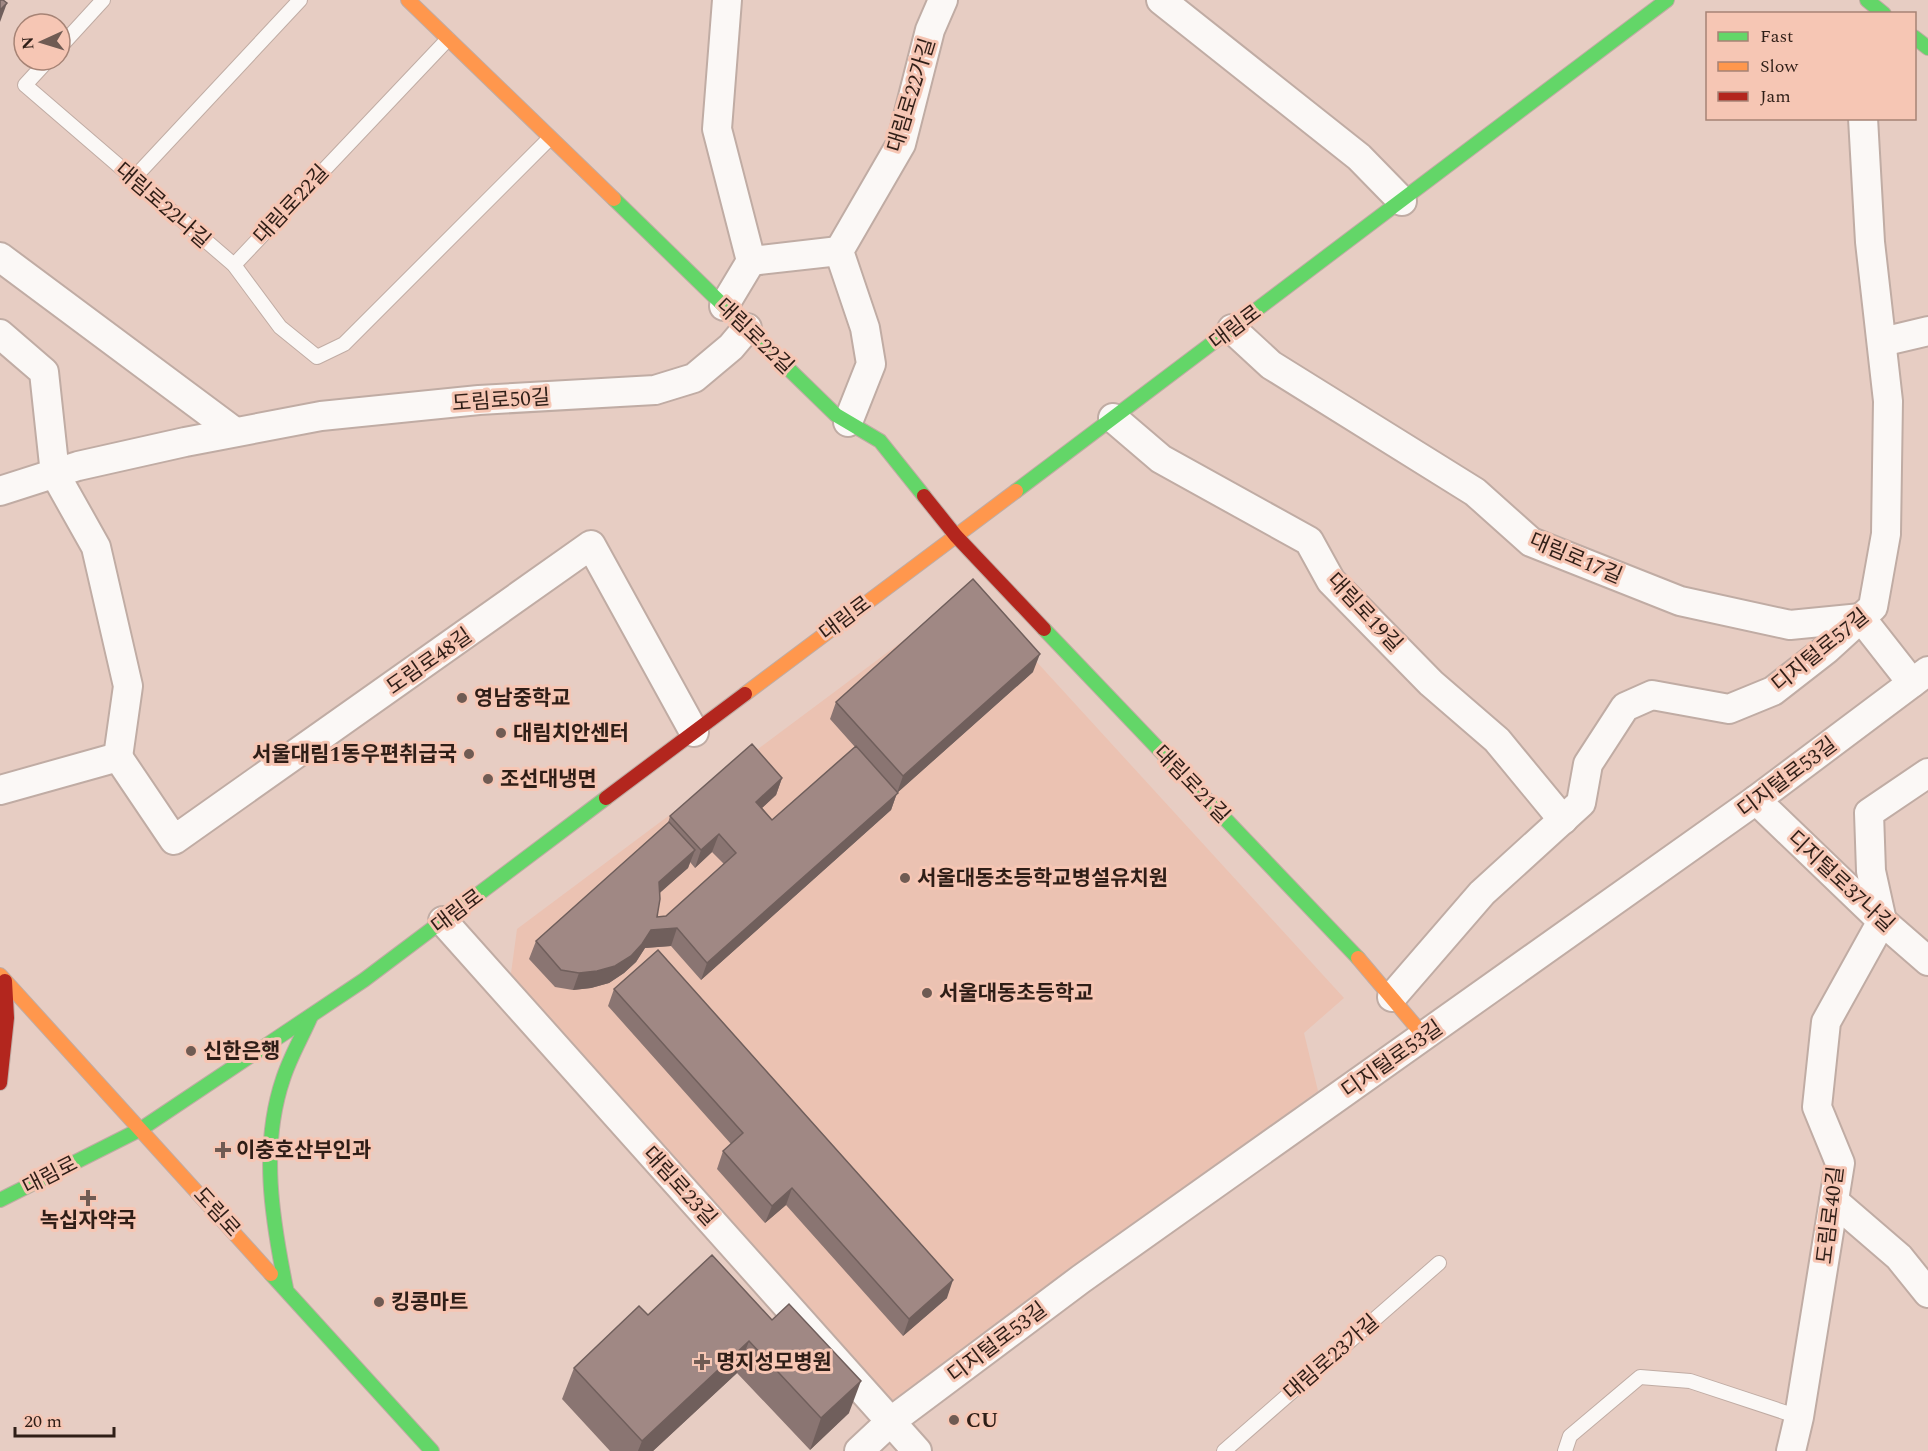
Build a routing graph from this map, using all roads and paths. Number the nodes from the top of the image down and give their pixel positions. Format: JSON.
{"nodes":[{"id":1,"x":104,"y":0,"type":"edge"},
{"id":2,"x":300,"y":0,"type":"edge"},
{"id":3,"x":408,"y":0,"type":"edge"},
{"id":4,"x":727,"y":0,"type":"edge"},
{"id":5,"x":943,"y":0,"type":"edge"},
{"id":6,"x":1161,"y":0,"type":"edge"},
{"id":7,"x":1667,"y":0,"type":"edge"},
{"id":8,"x":1867,"y":0,"type":"edge"},
{"id":9,"x":1882,"y":12,"type":"edge"},
{"id":10,"x":72,"y":34,"type":"edge"},
{"id":11,"x":448,"y":39,"type":"junction"},
{"id":12,"x":1916,"y":39,"type":"edge"},
{"id":13,"x":1928,"y":48,"type":"edge"},
{"id":14,"x":37,"y":72,"type":"edge"},
{"id":15,"x":1863,"y":120,"type":"edge"},
{"id":16,"x":550,"y":138,"type":"junction"},
{"id":17,"x":133,"y":179,"type":"junction"},
{"id":18,"x":1402,"y":201,"type":"junction"},
{"id":19,"x":839,"y":251,"type":"junction"},
{"id":20,"x":0,"y":257,"type":"edge"},
{"id":21,"x":750,"y":261,"type":"junction"},
{"id":22,"x":234,"y":265,"type":"junction"},
{"id":23,"x":724,"y":306,"type":"junction"},
{"id":24,"x":747,"y":328,"type":"junction"},
{"id":25,"x":1233,"y":329,"type":"junction"},
{"id":26,"x":1928,"y":331,"type":"edge"},
{"id":27,"x":0,"y":334,"type":"edge"},
{"id":28,"x":1882,"y":342,"type":"junction"},
{"id":29,"x":1113,"y":418,"type":"junction"},
{"id":30,"x":848,"y":422,"type":"junction"},
{"id":31,"x":236,"y":432,"type":"junction"},
{"id":32,"x":55,"y":474,"type":"junction"},
{"id":33,"x":0,"y":491,"type":"edge"},
{"id":34,"x":956,"y":536,"type":"junction"},
{"id":35,"x":1862,"y":618,"type":"junction"},
{"id":36,"x":1920,"y":677,"type":"edge"},
{"id":37,"x":694,"y":732,"type":"junction"},
{"id":38,"x":118,"y":756,"type":"junction"},
{"id":39,"x":1928,"y":773,"type":"edge"},
{"id":40,"x":0,"y":790,"type":"edge"},
{"id":41,"x":1756,"y":800,"type":"junction"},
{"id":42,"x":1563,"y":820,"type":"junction"},
{"id":43,"x":443,"y":921,"type":"junction"},
{"id":44,"x":1882,"y":921,"type":"junction"},
{"id":45,"x":1928,"y":961,"type":"edge"},
{"id":46,"x":3,"y":978,"type":"edge"},
{"id":47,"x":1392,"y":997,"type":"junction"},
{"id":48,"x":311,"y":1016,"type":"junction"},
{"id":49,"x":1424,"y":1036,"type":"junction"},
{"id":50,"x":0,"y":1083,"type":"edge"},
{"id":51,"x":141,"y":1129,"type":"junction"},
{"id":52,"x":0,"y":1200,"type":"edge"},
{"id":53,"x":1834,"y":1201,"type":"junction"},
{"id":54,"x":1439,"y":1263,"type":"dead end"},
{"id":55,"x":287,"y":1290,"type":"junction"},
{"id":56,"x":1928,"y":1293,"type":"edge"},
{"id":57,"x":1800,"y":1417,"type":"junction"},
{"id":58,"x":890,"y":1422,"type":"junction"},
{"id":59,"x":432,"y":1451,"type":"edge"},
{"id":60,"x":859,"y":1451,"type":"edge"},
{"id":61,"x":917,"y":1451,"type":"edge"},
{"id":62,"x":1224,"y":1451,"type":"edge"},
{"id":63,"x":1565,"y":1451,"type":"edge"},
{"id":64,"x":1791,"y":1451,"type":"edge"}],
"edges":[{"from":1,"to":10,"type":"lane"},
{"from":2,"to":17,"type":"lane"},
{"from":3,"to":11,"type":"street","name":"대림로22길"},
{"from":4,"to":21,"type":"street"},
{"from":5,"to":19,"type":"street","name":"대림로22가길"},
{"from":6,"to":18,"type":"street"},
{"from":7,"to":18,"type":"street","name":"대림로"},
{"from":8,"to":9,"type":"street"},
{"from":11,"to":16,"type":"street","name":"대림로22길"},
{"from":11,"to":22,"type":"lane","name":"대림로22길"},
{"from":12,"to":13,"type":"street"},
{"from":14,"to":17,"type":"lane","name":"대림로22나길"},
{"from":15,"to":28,"type":"street","name":"디지털로57길"},
{"from":16,"to":22,"type":"lane","name":"대림로22나길"},
{"from":16,"to":23,"type":"street","name":"대림로22길"},
{"from":17,"to":22,"type":"lane","name":"대림로22나길"},
{"from":18,"to":25,"type":"street","name":"대림로"},
{"from":19,"to":21,"type":"street"},
{"from":19,"to":30,"type":"street"},
{"from":20,"to":31,"type":"street"},
{"from":21,"to":23,"type":"street"},
{"from":23,"to":24,"type":"street","name":"대림로22길"},
{"from":24,"to":30,"type":"street","name":"대림로22길"},
{"from":24,"to":31,"type":"street","name":"도림로50길"},
{"from":25,"to":29,"type":"street","name":"대림로"},
{"from":25,"to":35,"type":"street","name":"대림로17길"},
{"from":26,"to":28,"type":"street"},
{"from":27,"to":32,"type":"street"},
{"from":28,"to":35,"type":"street","name":"디지털로57길"},
{"from":29,"to":34,"type":"street","name":"대림로"},
{"from":29,"to":42,"type":"street","name":"대림로19길"},
{"from":30,"to":34,"type":"street","name":"대림로22길"},
{"from":31,"to":32,"type":"street","name":"도림로50길"},
{"from":32,"to":33,"type":"street","name":"도림로50길"},
{"from":32,"to":38,"type":"street"},
{"from":34,"to":37,"type":"street","name":"대림로"},
{"from":34,"to":47,"type":"street","name":"대림로21길"},
{"from":35,"to":36,"type":"street"},
{"from":35,"to":42,"type":"street","name":"디지털로57길"},
{"from":36,"to":41,"type":"street","name":"디지털로53길"},
{"from":37,"to":38,"type":"street","name":"도림로48길"},
{"from":37,"to":43,"type":"street","name":"대림로"},
{"from":38,"to":40,"type":"street"},
{"from":39,"to":44,"type":"street"},
{"from":41,"to":44,"type":"street","name":"디지털로37나길"},
{"from":41,"to":49,"type":"street","name":"디지털로53길"},
{"from":42,"to":47,"type":"street","name":"디지털로57길"},
{"from":43,"to":48,"type":"street","name":"대림로"},
{"from":43,"to":58,"type":"street","name":"대림로23길"},
{"from":44,"to":45,"type":"street","name":"디지털로37나길"},
{"from":44,"to":53,"type":"street","name":"도림로40길"},
{"from":46,"to":50,"type":"street"},
{"from":46,"to":51,"type":"street","name":"도림로"},
{"from":47,"to":49,"type":"street","name":"대림로21길"},
{"from":48,"to":51,"type":"street","name":"대림로"},
{"from":48,"to":55,"type":"street"},
{"from":49,"to":58,"type":"street","name":"디지털로53길"},
{"from":51,"to":52,"type":"street","name":"대림로"},
{"from":51,"to":55,"type":"street","name":"도림로"},
{"from":53,"to":56,"type":"street"},
{"from":53,"to":57,"type":"street","name":"도림로40길"},
{"from":54,"to":62,"type":"lane","name":"대림로23가길"},
{"from":55,"to":59,"type":"street","name":"도림로"},
{"from":57,"to":63,"type":"lane"},
{"from":57,"to":64,"type":"street","name":"도림로40길"},
{"from":58,"to":60,"type":"street","name":"디지털로53길"},
{"from":58,"to":61,"type":"street","name":"대림로23길"}]}
